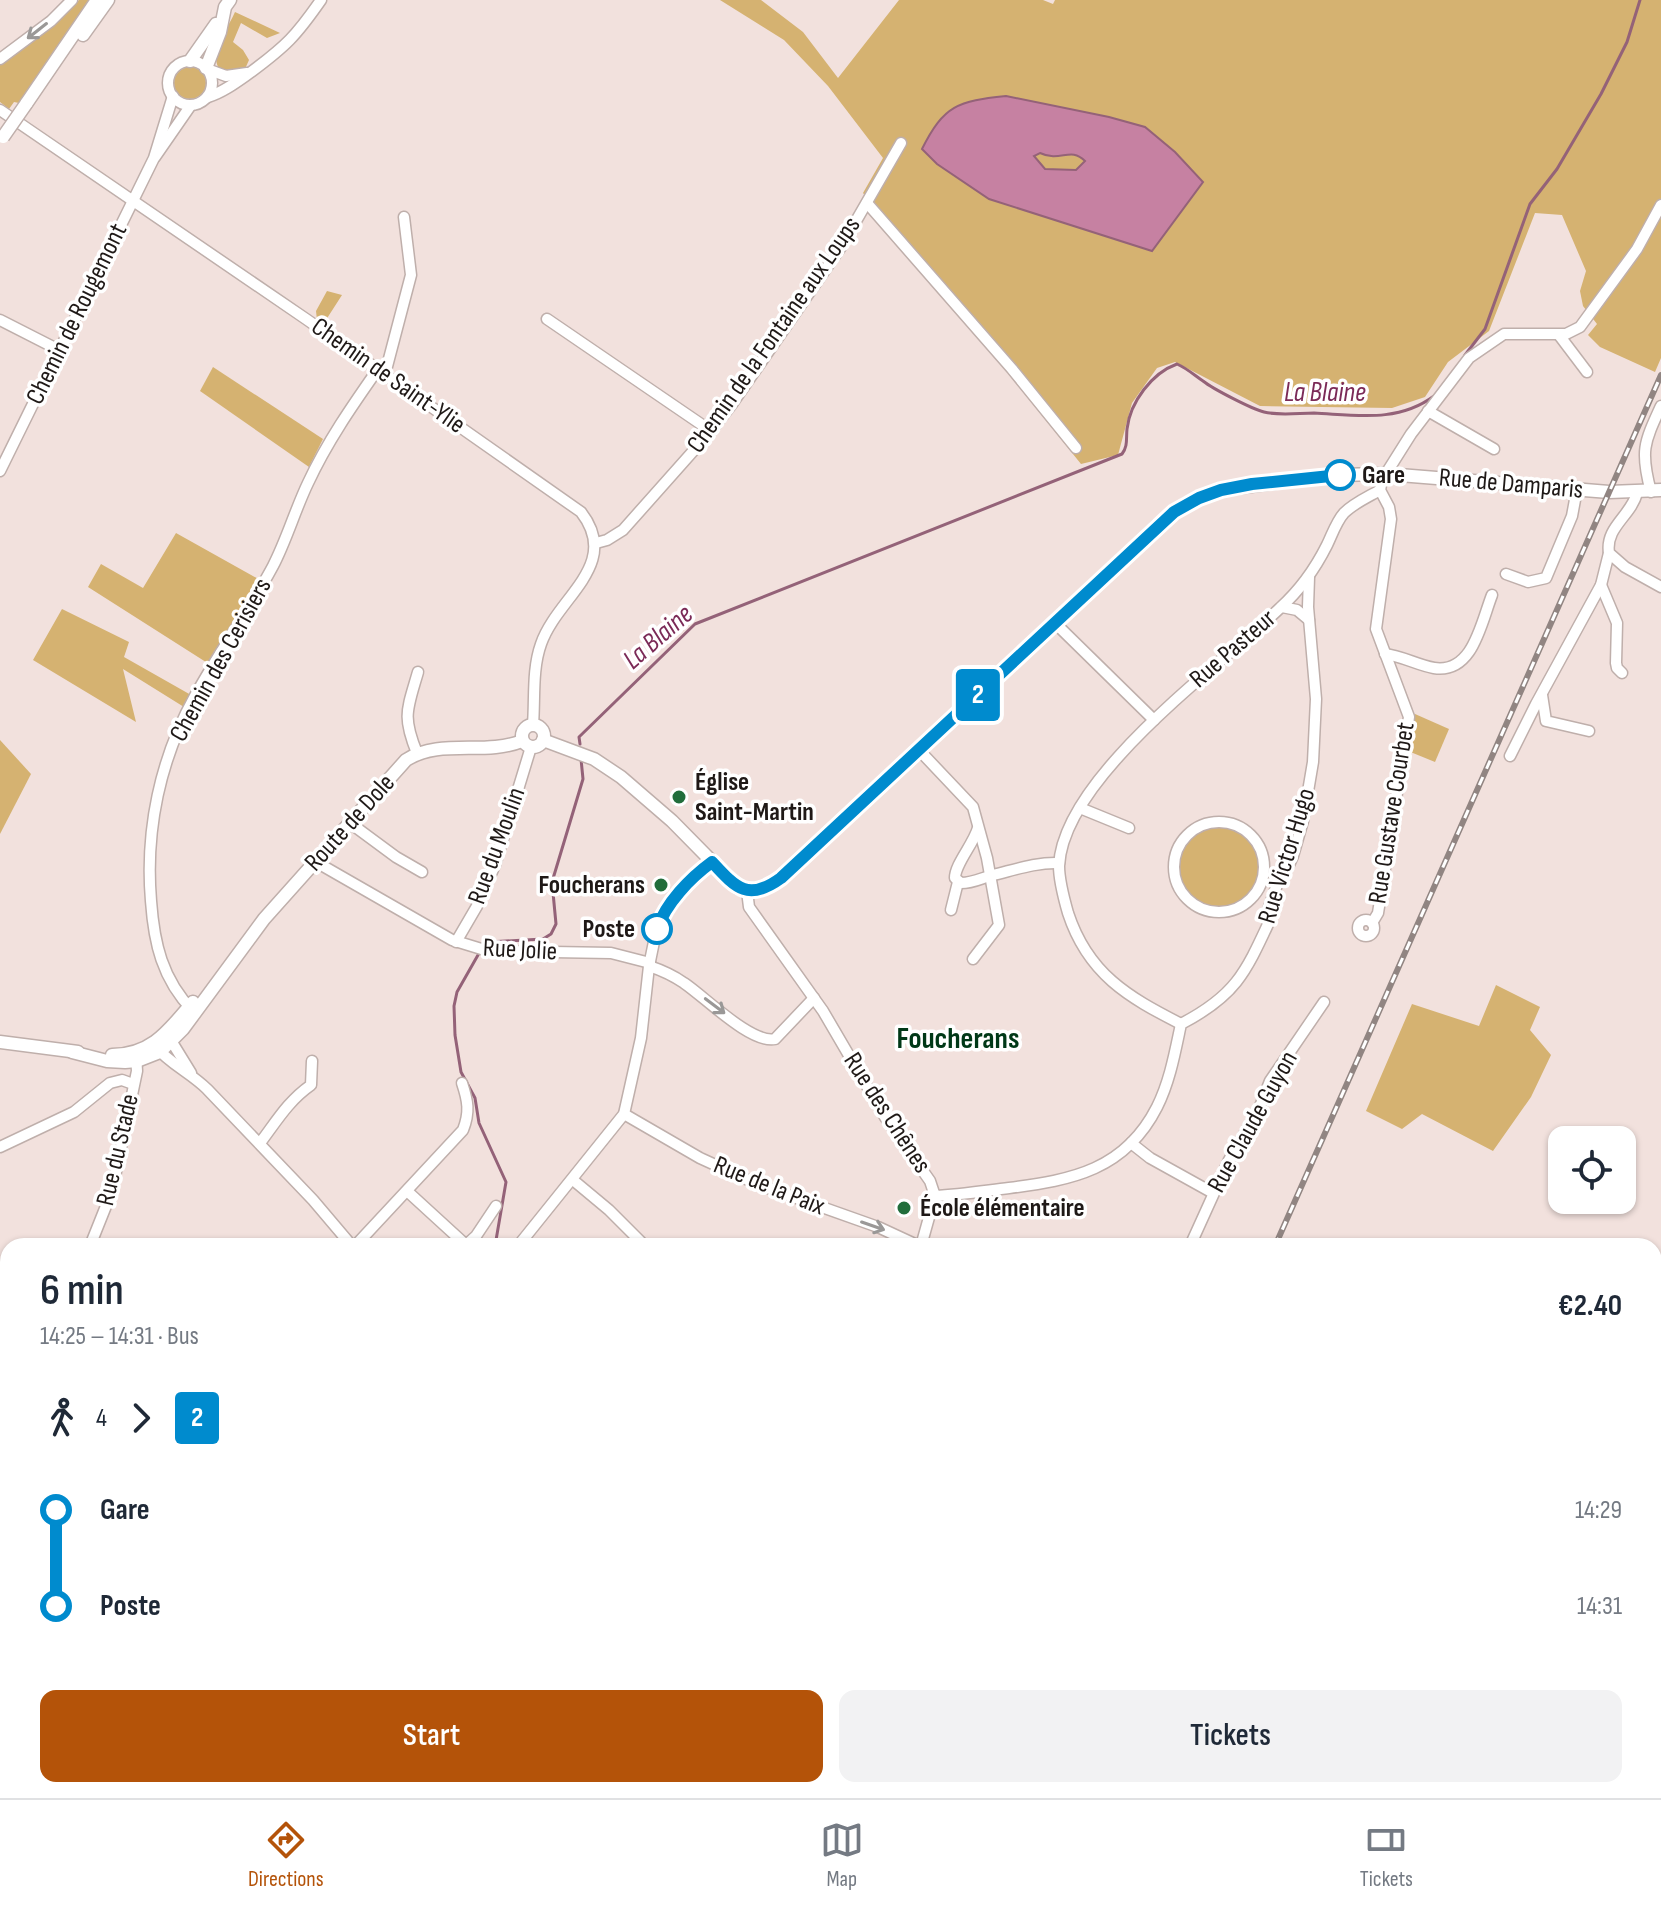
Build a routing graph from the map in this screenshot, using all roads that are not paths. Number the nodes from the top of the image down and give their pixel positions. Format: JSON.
{"nodes":[{"id":1,"x":72,"y":0,"type":"edge"},
{"id":2,"x":97,"y":0,"type":"edge"},
{"id":3,"x":108,"y":0,"type":"edge"},
{"id":4,"x":321,"y":0,"type":"edge"},
{"id":5,"x":225,"y":6,"type":"edge"},
{"id":6,"x":0,"y":59,"type":"edge"},
{"id":7,"x":190,"y":61,"type":"junction"},
{"id":8,"x":206,"y":68,"type":"junction"},
{"id":9,"x":249,"y":73,"type":"junction"},
{"id":10,"x":37,"y":88,"type":"junction"},
{"id":11,"x":173,"y":96,"type":"junction"},
{"id":12,"x":208,"y":97,"type":"junction"},
{"id":13,"x":191,"y":105,"type":"junction"},
{"id":14,"x":0,"y":110,"type":"edge"},
{"id":15,"x":2,"y":140,"type":"edge"},
{"id":16,"x":901,"y":143,"type":"dead end"},
{"id":17,"x":154,"y":158,"type":"junction"},
{"id":18,"x":133,"y":200,"type":"junction"},
{"id":19,"x":867,"y":203,"type":"junction"},
{"id":20,"x":1661,"y":205,"type":"edge"},
{"id":21,"x":404,"y":217,"type":"dead end"},
{"id":22,"x":547,"y":319,"type":"dead end"},
{"id":23,"x":0,"y":320,"type":"edge"},
{"id":24,"x":1559,"y":335,"type":"junction"},
{"id":25,"x":59,"y":350,"type":"junction"},
{"id":26,"x":382,"y":372,"type":"junction"},
{"id":27,"x":1587,"y":372,"type":"dead end"},
{"id":28,"x":1661,"y":406,"type":"edge"},
{"id":29,"x":1428,"y":411,"type":"junction"},
{"id":30,"x":711,"y":431,"type":"junction"},
{"id":31,"x":1076,"y":448,"type":"dead end"},
{"id":32,"x":1494,"y":449,"type":"dead end"},
{"id":33,"x":0,"y":471,"type":"edge"},
{"id":34,"x":1387,"y":474,"type":"junction"},
{"id":35,"x":1577,"y":489,"type":"junction"},
{"id":36,"x":1380,"y":490,"type":"junction"},
{"id":37,"x":1650,"y":491,"type":"edge"},
{"id":38,"x":596,"y":543,"type":"junction"},
{"id":39,"x":1609,"y":553,"type":"junction"},
{"id":40,"x":1506,"y":574,"type":"dead end"},
{"id":41,"x":1309,"y":577,"type":"junction"},
{"id":42,"x":1601,"y":585,"type":"junction"},
{"id":43,"x":1661,"y":587,"type":"edge"},
{"id":44,"x":1492,"y":595,"type":"dead end"},
{"id":45,"x":1282,"y":607,"type":"junction"},
{"id":46,"x":1309,"y":620,"type":"junction"},
{"id":47,"x":1055,"y":623,"type":"junction"},
{"id":48,"x":1385,"y":654,"type":"junction"},
{"id":49,"x":418,"y":672,"type":"dead end"},
{"id":50,"x":1622,"y":673,"type":"dead end"},
{"id":51,"x":1542,"y":693,"type":"junction"},
{"id":52,"x":1154,"y":720,"type":"junction"},
{"id":53,"x":533,"y":725,"type":"junction"},
{"id":54,"x":1589,"y":731,"type":"dead end"},
{"id":55,"x":543,"y":740,"type":"junction"},
{"id":56,"x":526,"y":744,"type":"junction"},
{"id":57,"x":919,"y":750,"type":"junction"},
{"id":58,"x":417,"y":753,"type":"junction"},
{"id":59,"x":1510,"y":756,"type":"dead end"},
{"id":60,"x":1080,"y":808,"type":"junction"},
{"id":61,"x":350,"y":823,"type":"junction"},
{"id":62,"x":978,"y":826,"type":"junction"},
{"id":63,"x":1129,"y":828,"type":"dead end"},
{"id":64,"x":1262,"y":854,"type":"junction"},
{"id":65,"x":316,"y":862,"type":"junction"},
{"id":66,"x":712,"y":862,"type":"junction"},
{"id":67,"x":1059,"y":863,"type":"junction"},
{"id":68,"x":1282,"y":871,"type":"junction"},
{"id":69,"x":422,"y":872,"type":"dead end"},
{"id":70,"x":991,"y":875,"type":"junction"},
{"id":71,"x":958,"y":882,"type":"junction"},
{"id":72,"x":747,"y":891,"type":"junction"},
{"id":73,"x":1244,"y":904,"type":"junction"},
{"id":74,"x":951,"y":910,"type":"dead end"},
{"id":75,"x":1268,"y":910,"type":"junction"},
{"id":76,"x":1372,"y":923,"type":"dead end"},
{"id":77,"x":456,"y":942,"type":"junction"},
{"id":78,"x":973,"y":959,"type":"dead end"},
{"id":79,"x":650,"y":965,"type":"junction"},
{"id":80,"x":814,"y":998,"type":"junction"},
{"id":81,"x":1324,"y":1002,"type":"dead end"},
{"id":82,"x":192,"y":1009,"type":"junction"},
{"id":83,"x":1181,"y":1024,"type":"junction"},
{"id":84,"x":170,"y":1037,"type":"junction"},
{"id":85,"x":0,"y":1042,"type":"edge"},
{"id":86,"x":157,"y":1048,"type":"junction"},
{"id":87,"x":136,"y":1057,"type":"junction"},
{"id":88,"x":312,"y":1061,"type":"dead end"},
{"id":89,"x":191,"y":1073,"type":"junction"},
{"id":90,"x":462,"y":1083,"type":"dead end"},
{"id":91,"x":133,"y":1084,"type":"junction"},
{"id":92,"x":624,"y":1114,"type":"junction"},
{"id":93,"x":260,"y":1143,"type":"junction"},
{"id":94,"x":1131,"y":1143,"type":"junction"},
{"id":95,"x":0,"y":1147,"type":"edge"},
{"id":96,"x":573,"y":1180,"type":"junction"},
{"id":97,"x":407,"y":1191,"type":"junction"},
{"id":98,"x":1213,"y":1193,"type":"junction"},
{"id":99,"x":935,"y":1196,"type":"junction"},
{"id":100,"x":496,"y":1206,"type":"dead end"},
{"id":101,"x":93,"y":1238,"type":"edge"},
{"id":102,"x":347,"y":1238,"type":"edge"},
{"id":103,"x":362,"y":1238,"type":"edge"},
{"id":104,"x":458,"y":1238,"type":"edge"},
{"id":105,"x":471,"y":1238,"type":"edge"},
{"id":106,"x":525,"y":1238,"type":"edge"},
{"id":107,"x":637,"y":1238,"type":"edge"},
{"id":108,"x":902,"y":1238,"type":"edge"},
{"id":109,"x":922,"y":1238,"type":"edge"},
{"id":110,"x":1193,"y":1238,"type":"edge"}],
"edges":[{"from":1,"to":6,"type":"street","one_way":true},
{"from":2,"to":10,"type":"main road"},
{"from":3,"to":10,"type":"main road"},
{"from":4,"to":9,"type":"street"},
{"from":5,"to":7,"type":"main road"},
{"from":5,"to":8,"type":"main road"},
{"from":7,"to":8,"type":"street"},
{"from":7,"to":11,"type":"street"},
{"from":8,"to":9,"type":"street"},
{"from":8,"to":12,"type":"street"},
{"from":9,"to":12,"type":"street"},
{"from":10,"to":15,"type":"main road","bridge":true},
{"from":11,"to":13,"type":"street"},
{"from":11,"to":17,"type":"street"},
{"from":12,"to":13,"type":"street"},
{"from":13,"to":17,"type":"street"},
{"from":14,"to":18,"type":"street","name":"Chemin de Saint-Ylie"},
{"from":16,"to":19,"type":"street","name":"Chemin de la Fontaine aux Loups"},
{"from":17,"to":18,"type":"street","name":"Chemin de Rougemont"},
{"from":18,"to":25,"type":"street","name":"Chemin de Rougemont"},
{"from":18,"to":26,"type":"street","name":"Chemin de Saint-Ylie"},
{"from":19,"to":30,"type":"street","name":"Chemin de la Fontaine aux Loups"},
{"from":19,"to":31,"type":"street"},
{"from":20,"to":24,"type":"street"},
{"from":21,"to":26,"type":"street","name":"Chemin des Cerisiers"},
{"from":22,"to":30,"type":"street"},
{"from":23,"to":25,"type":"street"},
{"from":24,"to":27,"type":"street"},
{"from":24,"to":29,"type":"street"},
{"from":25,"to":33,"type":"street","name":"Chemin de Rougemont"},
{"from":26,"to":38,"type":"street","name":"Chemin de Saint-Ylie"},
{"from":26,"to":82,"type":"street","name":"Chemin des Cerisiers"},
{"from":28,"to":37,"type":"street"},
{"from":29,"to":32,"type":"street"},
{"from":29,"to":34,"type":"street"},
{"from":30,"to":38,"type":"street","name":"Chemin de la Fontaine aux Loups"},
{"from":34,"to":35,"type":"main road","name":"Rue de Damparis"},
{"from":34,"to":36,"type":"street"},
{"from":34,"to":47,"type":"main road","name":"Rue de Damparis"},
{"from":35,"to":37,"type":"main road","name":"Rue de Damparis"},
{"from":35,"to":40,"type":"street"},
{"from":36,"to":41,"type":"street","name":"Rue Pasteur"},
{"from":36,"to":48,"type":"street","name":"Rue Gustave Courbet"},
{"from":37,"to":39,"type":"street"},
{"from":38,"to":53,"type":"street"},
{"from":39,"to":42,"type":"street"},
{"from":39,"to":43,"type":"street"},
{"from":41,"to":45,"type":"street","name":"Rue Pasteur"},
{"from":41,"to":46,"type":"street","name":"Rue Victor Hugo"},
{"from":42,"to":50,"type":"street"},
{"from":42,"to":51,"type":"street"},
{"from":44,"to":48,"type":"street"},
{"from":45,"to":46,"type":"street"},
{"from":45,"to":52,"type":"street","name":"Rue Pasteur"},
{"from":46,"to":68,"type":"street","name":"Rue Victor Hugo"},
{"from":47,"to":52,"type":"street"},
{"from":47,"to":57,"type":"main road","name":"Rue de Damparis"},
{"from":48,"to":76,"type":"street","name":"Rue Gustave Courbet"},
{"from":49,"to":58,"type":"street"},
{"from":51,"to":54,"type":"street"},
{"from":51,"to":59,"type":"street"},
{"from":52,"to":60,"type":"street","name":"Rue Pasteur"},
{"from":53,"to":55,"type":"main road"},
{"from":53,"to":56,"type":"main road"},
{"from":55,"to":56,"type":"main road"},
{"from":55,"to":66,"type":"main road"},
{"from":56,"to":58,"type":"main road","name":"Route de Dole"},
{"from":56,"to":77,"type":"street","name":"Rue du Moulin"},
{"from":57,"to":62,"type":"street"},
{"from":57,"to":72,"type":"main road","name":"Rue de Damparis"},
{"from":58,"to":61,"type":"main road","name":"Route de Dole"},
{"from":60,"to":63,"type":"street"},
{"from":60,"to":67,"type":"street","name":"Rue Pasteur"},
{"from":61,"to":65,"type":"main road","name":"Route de Dole"},
{"from":61,"to":69,"type":"street"},
{"from":62,"to":70,"type":"street"},
{"from":62,"to":71,"type":"street"},
{"from":64,"to":68,"type":"street"},
{"from":64,"to":73,"type":"street"},
{"from":64,"to":73,"type":"street"},
{"from":65,"to":77,"type":"street","name":"Rue Jolie"},
{"from":65,"to":82,"type":"main road","name":"Route de Dole"},
{"from":66,"to":72,"type":"main road"},
{"from":66,"to":79,"type":"street"},
{"from":67,"to":70,"type":"street"},
{"from":67,"to":83,"type":"street","name":"Rue Pasteur"},
{"from":68,"to":75,"type":"street","name":"Rue Victor Hugo"},
{"from":70,"to":71,"type":"street"},
{"from":70,"to":78,"type":"street"},
{"from":71,"to":74,"type":"street"},
{"from":72,"to":80,"type":"street","name":"Rue des Chênes"},
{"from":73,"to":75,"type":"street"},
{"from":75,"to":83,"type":"street","name":"Rue Victor Hugo"},
{"from":77,"to":79,"type":"street","name":"Rue Jolie"},
{"from":79,"to":80,"type":"street","name":"Rue Jolie","one_way":true},
{"from":79,"to":92,"type":"street"},
{"from":80,"to":99,"type":"street","name":"Rue des Chênes"},
{"from":81,"to":98,"type":"street","name":"Rue Claude Guyon"},
{"from":82,"to":84,"type":"main road","name":"Route de Dole"},
{"from":83,"to":94,"type":"street","name":"Rue des Chênes"},
{"from":84,"to":86,"type":"main road","name":"Route de Dole"},
{"from":84,"to":89,"type":"street"},
{"from":85,"to":87,"type":"main road","name":"Route de Dole"},
{"from":86,"to":87,"type":"main road","name":"Route de Dole"},
{"from":86,"to":89,"type":"street"},
{"from":87,"to":91,"type":"street","name":"Rue du Stade"},
{"from":88,"to":93,"type":"street"},
{"from":89,"to":93,"type":"street"},
{"from":90,"to":97,"type":"street"},
{"from":91,"to":95,"type":"street"},
{"from":91,"to":101,"type":"street","name":"Rue du Stade"},
{"from":92,"to":96,"type":"street"},
{"from":92,"to":108,"type":"street","name":"Rue de la Paix","one_way":true},
{"from":93,"to":102,"type":"street"},
{"from":94,"to":98,"type":"street"},
{"from":94,"to":99,"type":"street","name":"Rue des Chênes"},
{"from":96,"to":106,"type":"street"},
{"from":96,"to":107,"type":"street"},
{"from":97,"to":103,"type":"street"},
{"from":97,"to":104,"type":"street"},
{"from":98,"to":110,"type":"street","name":"Rue Claude Guyon"},
{"from":99,"to":109,"type":"street"},
{"from":100,"to":105,"type":"street"}]}
